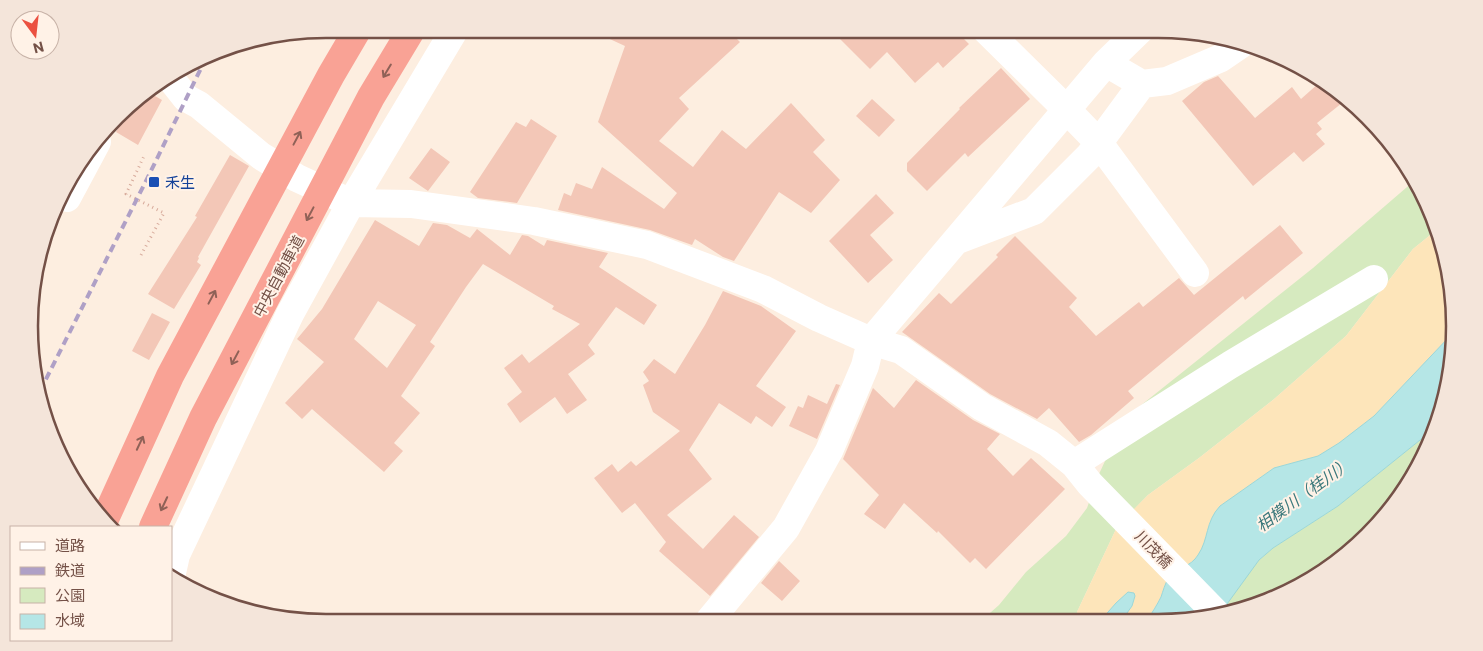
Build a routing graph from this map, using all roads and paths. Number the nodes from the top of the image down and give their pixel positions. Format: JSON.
{"nodes":[{"id":1,"x":353,"y":38,"type":"edge"},
{"id":2,"x":407,"y":38,"type":"edge"},
{"id":3,"x":450,"y":38,"type":"edge"},
{"id":4,"x":994,"y":38,"type":"edge"},
{"id":5,"x":1132,"y":38,"type":"edge"},
{"id":6,"x":1235,"y":48,"type":"edge"},
{"id":7,"x":1106,"y":63,"type":"junction"},
{"id":8,"x":173,"y":81,"type":"edge"},
{"id":9,"x":1142,"y":84,"type":"junction"},
{"id":10,"x":1066,"y":109,"type":"junction"},
{"id":11,"x":1098,"y":143,"type":"junction"},
{"id":12,"x":145,"y":154,"type":"dead end"},
{"id":13,"x":77,"y":180,"type":"edge"},
{"id":14,"x":67,"y":198,"type":"dead end"},
{"id":15,"x":351,"y":203,"type":"junction"},
{"id":16,"x":956,"y":241,"type":"junction"},
{"id":17,"x":141,"y":255,"type":"dead end"},
{"id":18,"x":1196,"y":273,"type":"dead end"},
{"id":19,"x":1374,"y":280,"type":"dead end"},
{"id":20,"x":871,"y":341,"type":"junction"},
{"id":21,"x":1082,"y":474,"type":"junction"},
{"id":22,"x":108,"y":513,"type":"edge"},
{"id":23,"x":153,"y":526,"type":"edge"},
{"id":24,"x":173,"y":570,"type":"edge"},
{"id":25,"x":1212,"y":608,"type":"edge"},
{"id":26,"x":716,"y":614,"type":"edge"}],
"edges":[{"from":22,"to":1,"type":"highway","one_way":true},
{"from":2,"to":23,"type":"highway","name":"中央自動車道","one_way":true},
{"from":3,"to":15,"type":"street"},
{"from":4,"to":10,"type":"street"},
{"from":5,"to":7,"type":"street"},
{"from":6,"to":9,"type":"street"},
{"from":7,"to":9,"type":"street"},
{"from":7,"to":10,"type":"street"},
{"from":8,"to":15,"type":"street"},
{"from":9,"to":11,"type":"street"},
{"from":10,"to":11,"type":"street"},
{"from":10,"to":16,"type":"street"},
{"from":11,"to":16,"type":"street"},
{"from":11,"to":18,"type":"street"},
{"from":12,"to":17,"type":"path"},
{"from":13,"to":14,"type":"street"},
{"from":15,"to":20,"type":"street","name":"川茂橋"},
{"from":15,"to":24,"type":"street"},
{"from":16,"to":20,"type":"street"},
{"from":19,"to":21,"type":"street"},
{"from":20,"to":21,"type":"street","name":"川茂橋"},
{"from":20,"to":26,"type":"street"},
{"from":21,"to":25,"type":"street","name":"川茂橋"}]}
